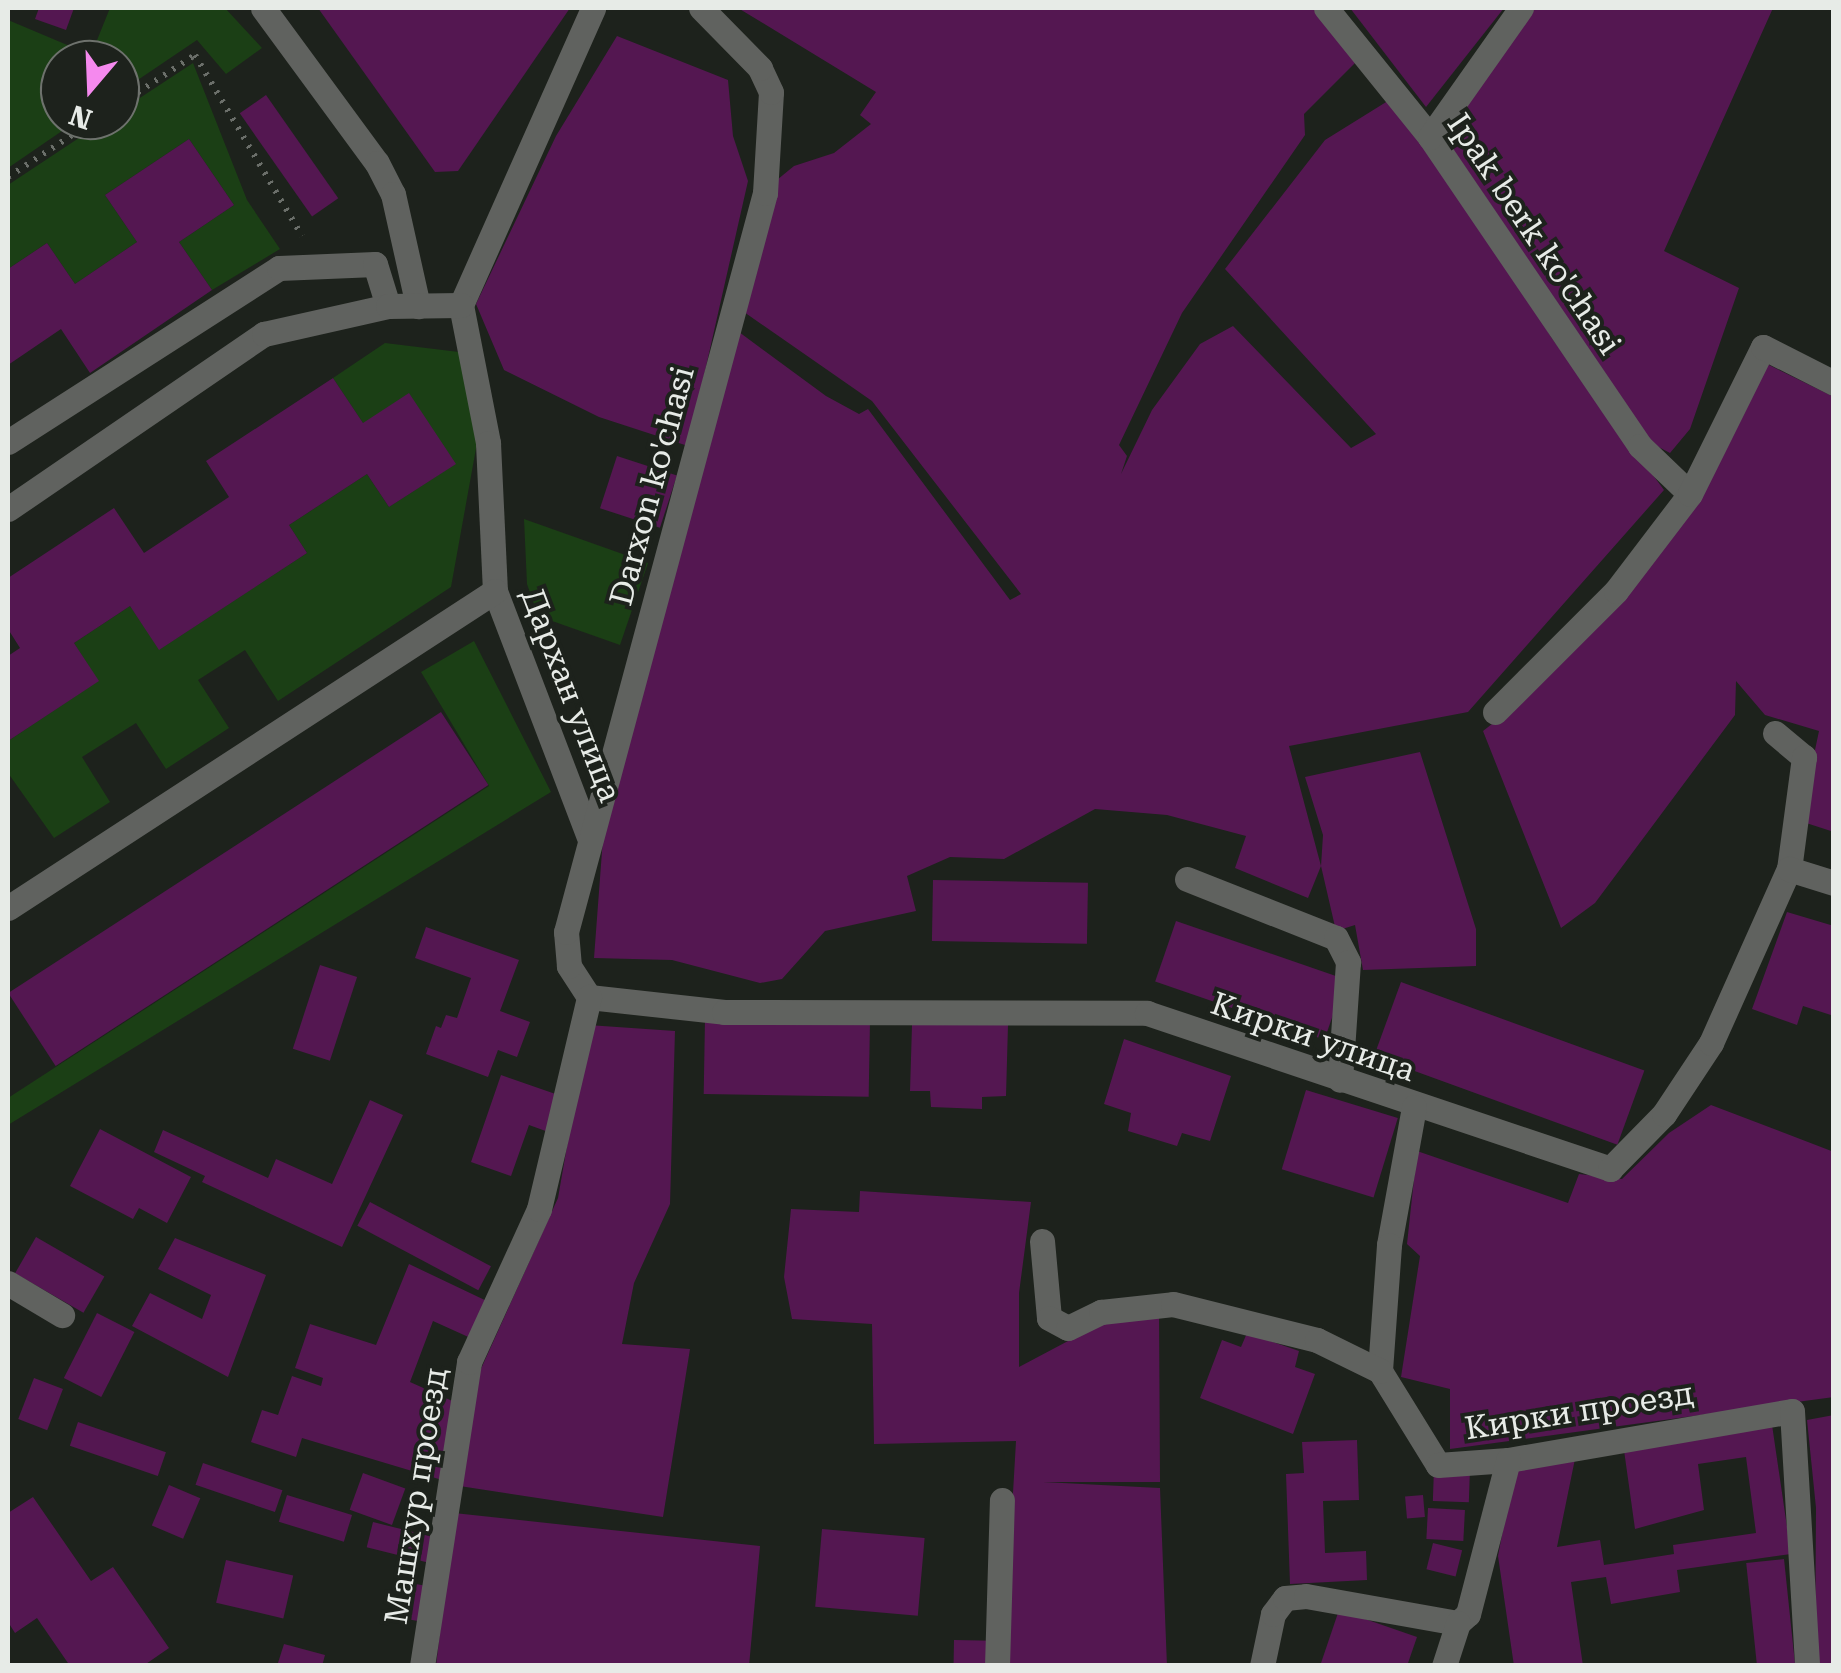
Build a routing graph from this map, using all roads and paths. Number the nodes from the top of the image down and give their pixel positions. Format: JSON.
{"nodes":[{"id":1,"x":263,"y":8,"type":"edge"},
{"id":2,"x":593,"y":8,"type":"edge"},
{"id":3,"x":701,"y":8,"type":"edge"},
{"id":4,"x":1326,"y":8,"type":"edge"},
{"id":5,"x":1521,"y":8,"type":"edge"},
{"id":6,"x":140,"y":91,"type":"edge"},
{"id":7,"x":1430,"y":137,"type":"junction"},
{"id":8,"x":64,"y":140,"type":"edge"},
{"id":9,"x":8,"y":177,"type":"edge"},
{"id":10,"x":322,"y":266,"type":"junction"},
{"id":11,"x":460,"y":305,"type":"junction"},
{"id":12,"x":388,"y":306,"type":"junction"},
{"id":13,"x":418,"y":306,"type":"junction"},
{"id":14,"x":1834,"y":383,"type":"edge"},
{"id":15,"x":8,"y":442,"type":"edge"},
{"id":16,"x":1690,"y":494,"type":"junction"},
{"id":17,"x":8,"y":509,"type":"edge"},
{"id":18,"x":496,"y":591,"type":"junction"},
{"id":19,"x":1495,"y":712,"type":"dead end"},
{"id":20,"x":1775,"y":733,"type":"dead end"},
{"id":21,"x":590,"y":840,"type":"junction"},
{"id":22,"x":1789,"y":870,"type":"junction"},
{"id":23,"x":1187,"y":879,"type":"dead end"},
{"id":24,"x":1834,"y":883,"type":"edge"},
{"id":25,"x":8,"y":908,"type":"edge"},
{"id":26,"x":589,"y":996,"type":"junction"},
{"id":27,"x":1340,"y":1080,"type":"junction"},
{"id":28,"x":1414,"y":1106,"type":"junction"},
{"id":29,"x":1042,"y":1241,"type":"dead end"},
{"id":30,"x":8,"y":1283,"type":"edge"},
{"id":31,"x":62,"y":1315,"type":"dead end"},
{"id":32,"x":1380,"y":1371,"type":"junction"},
{"id":33,"x":1508,"y":1460,"type":"junction"},
{"id":34,"x":1002,"y":1500,"type":"dead end"},
{"id":35,"x":1458,"y":1623,"type":"junction"},
{"id":36,"x":422,"y":1666,"type":"edge"},
{"id":37,"x":997,"y":1666,"type":"edge"},
{"id":38,"x":1262,"y":1666,"type":"edge"},
{"id":39,"x":1444,"y":1666,"type":"edge"},
{"id":40,"x":1807,"y":1666,"type":"edge"}],
"edges":[{"from":1,"to":13,"type":"street"},
{"from":2,"to":11,"type":"street"},
{"from":3,"to":21,"type":"street","name":"Darxon ko'chasi"},
{"from":4,"to":7,"type":"street","name":"Ipak berk ko'chasi"},
{"from":5,"to":7,"type":"street"},
{"from":6,"to":10,"type":"path"},
{"from":7,"to":16,"type":"street","name":"Ipak berk ko'chasi"},
{"from":8,"to":9,"type":"path"},
{"from":10,"to":12,"type":"street"},
{"from":10,"to":15,"type":"street"},
{"from":11,"to":13,"type":"street"},
{"from":11,"to":18,"type":"street","name":"Дархан улица"},
{"from":12,"to":13,"type":"street"},
{"from":12,"to":17,"type":"street"},
{"from":14,"to":16,"type":"street"},
{"from":16,"to":19,"type":"street"},
{"from":18,"to":21,"type":"street","name":"Дархан улица"},
{"from":18,"to":25,"type":"street"},
{"from":20,"to":22,"type":"street"},
{"from":21,"to":26,"type":"street","name":"Darxon ko'chasi"},
{"from":22,"to":24,"type":"street"},
{"from":22,"to":28,"type":"street","name":"Кирки улица"},
{"from":23,"to":27,"type":"street"},
{"from":26,"to":27,"type":"street","name":"Кирки улица"},
{"from":26,"to":36,"type":"street","name":"Машхур проезд"},
{"from":27,"to":28,"type":"street","name":"Кирки улица"},
{"from":28,"to":32,"type":"street"},
{"from":29,"to":32,"type":"street"},
{"from":30,"to":31,"type":"street"},
{"from":32,"to":33,"type":"street","name":"Кирки проезд"},
{"from":33,"to":35,"type":"street"},
{"from":33,"to":40,"type":"street","name":"Кирки проезд"},
{"from":34,"to":37,"type":"street"},
{"from":35,"to":38,"type":"street"},
{"from":35,"to":39,"type":"street"}]}
